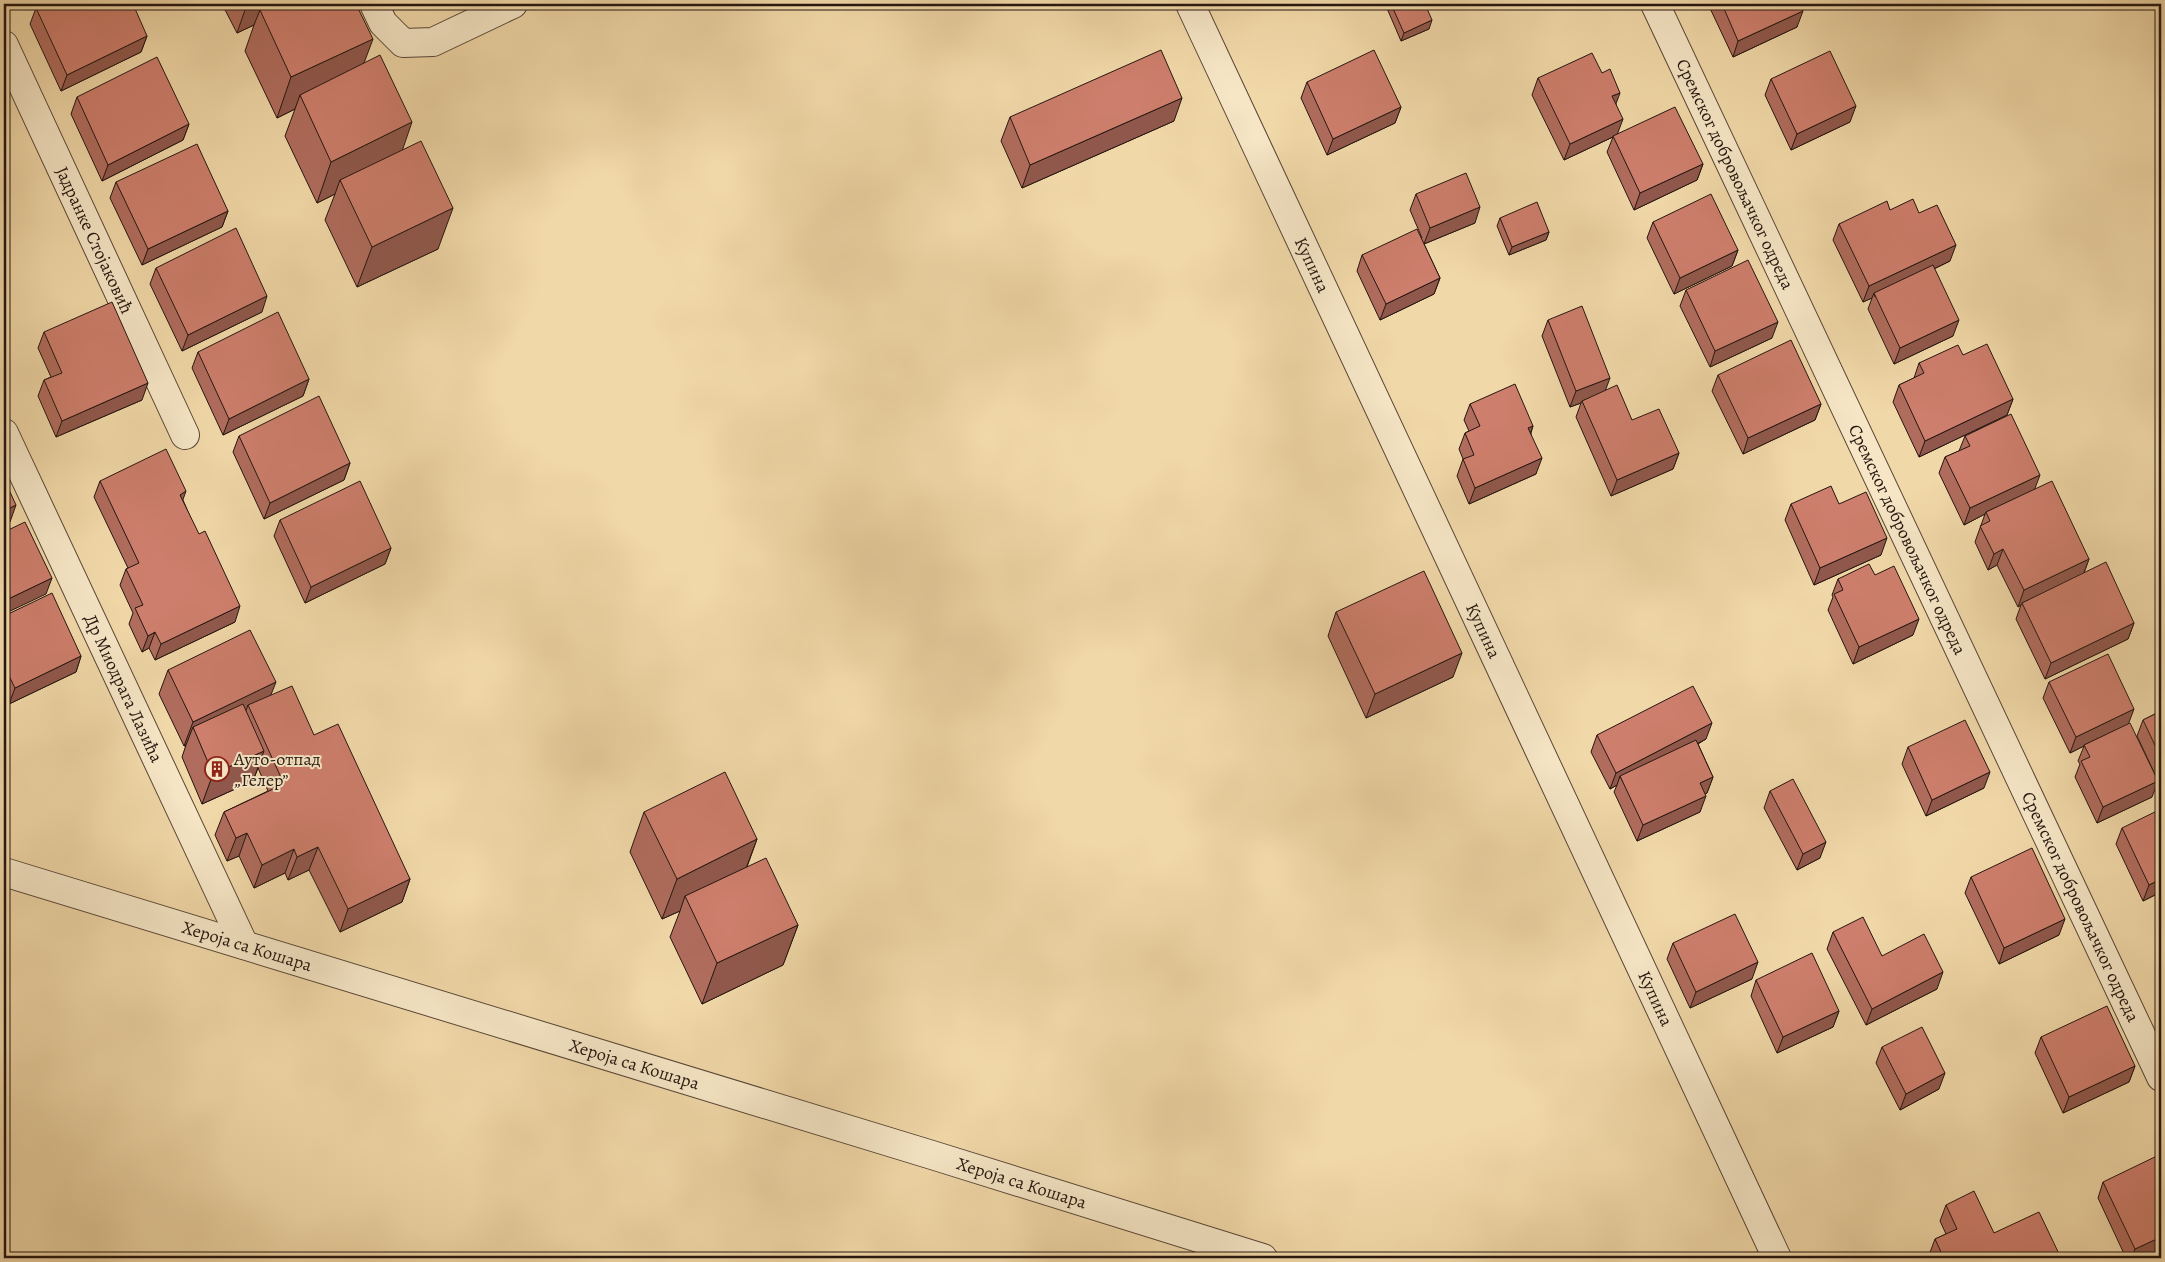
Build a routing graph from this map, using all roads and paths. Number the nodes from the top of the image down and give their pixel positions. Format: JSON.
{"nodes":[{"id":1,"x":374,"y":4,"type":"edge"},
{"id":2,"x":513,"y":4,"type":"edge"},
{"id":3,"x":1190,"y":4,"type":"edge"},
{"id":4,"x":1655,"y":4,"type":"edge"},
{"id":5,"x":4,"y":46,"type":"edge"},
{"id":6,"x":4,"y":433,"type":"edge"},
{"id":7,"x":185,"y":435,"type":"dead end"},
{"id":8,"x":4,"y":872,"type":"edge"},
{"id":9,"x":244,"y":945,"type":"junction"},
{"id":10,"x":2161,"y":1077,"type":"edge"},
{"id":11,"x":1263,"y":1258,"type":"edge"},
{"id":12,"x":1777,"y":1258,"type":"edge"}],
"edges":[{"from":1,"to":2,"type":"street"},
{"from":3,"to":12,"type":"street","name":"Купина"},
{"from":4,"to":10,"type":"street","name":"Сремског добровољачког одреда"},
{"from":5,"to":7,"type":"street","name":"Јадранке Стојаковић"},
{"from":6,"to":9,"type":"street","name":"Др Миодрага Лазића"},
{"from":8,"to":9,"type":"street","name":"Хероја са Кошара"},
{"from":9,"to":11,"type":"street","name":"Хероја са Кошара"}]}
